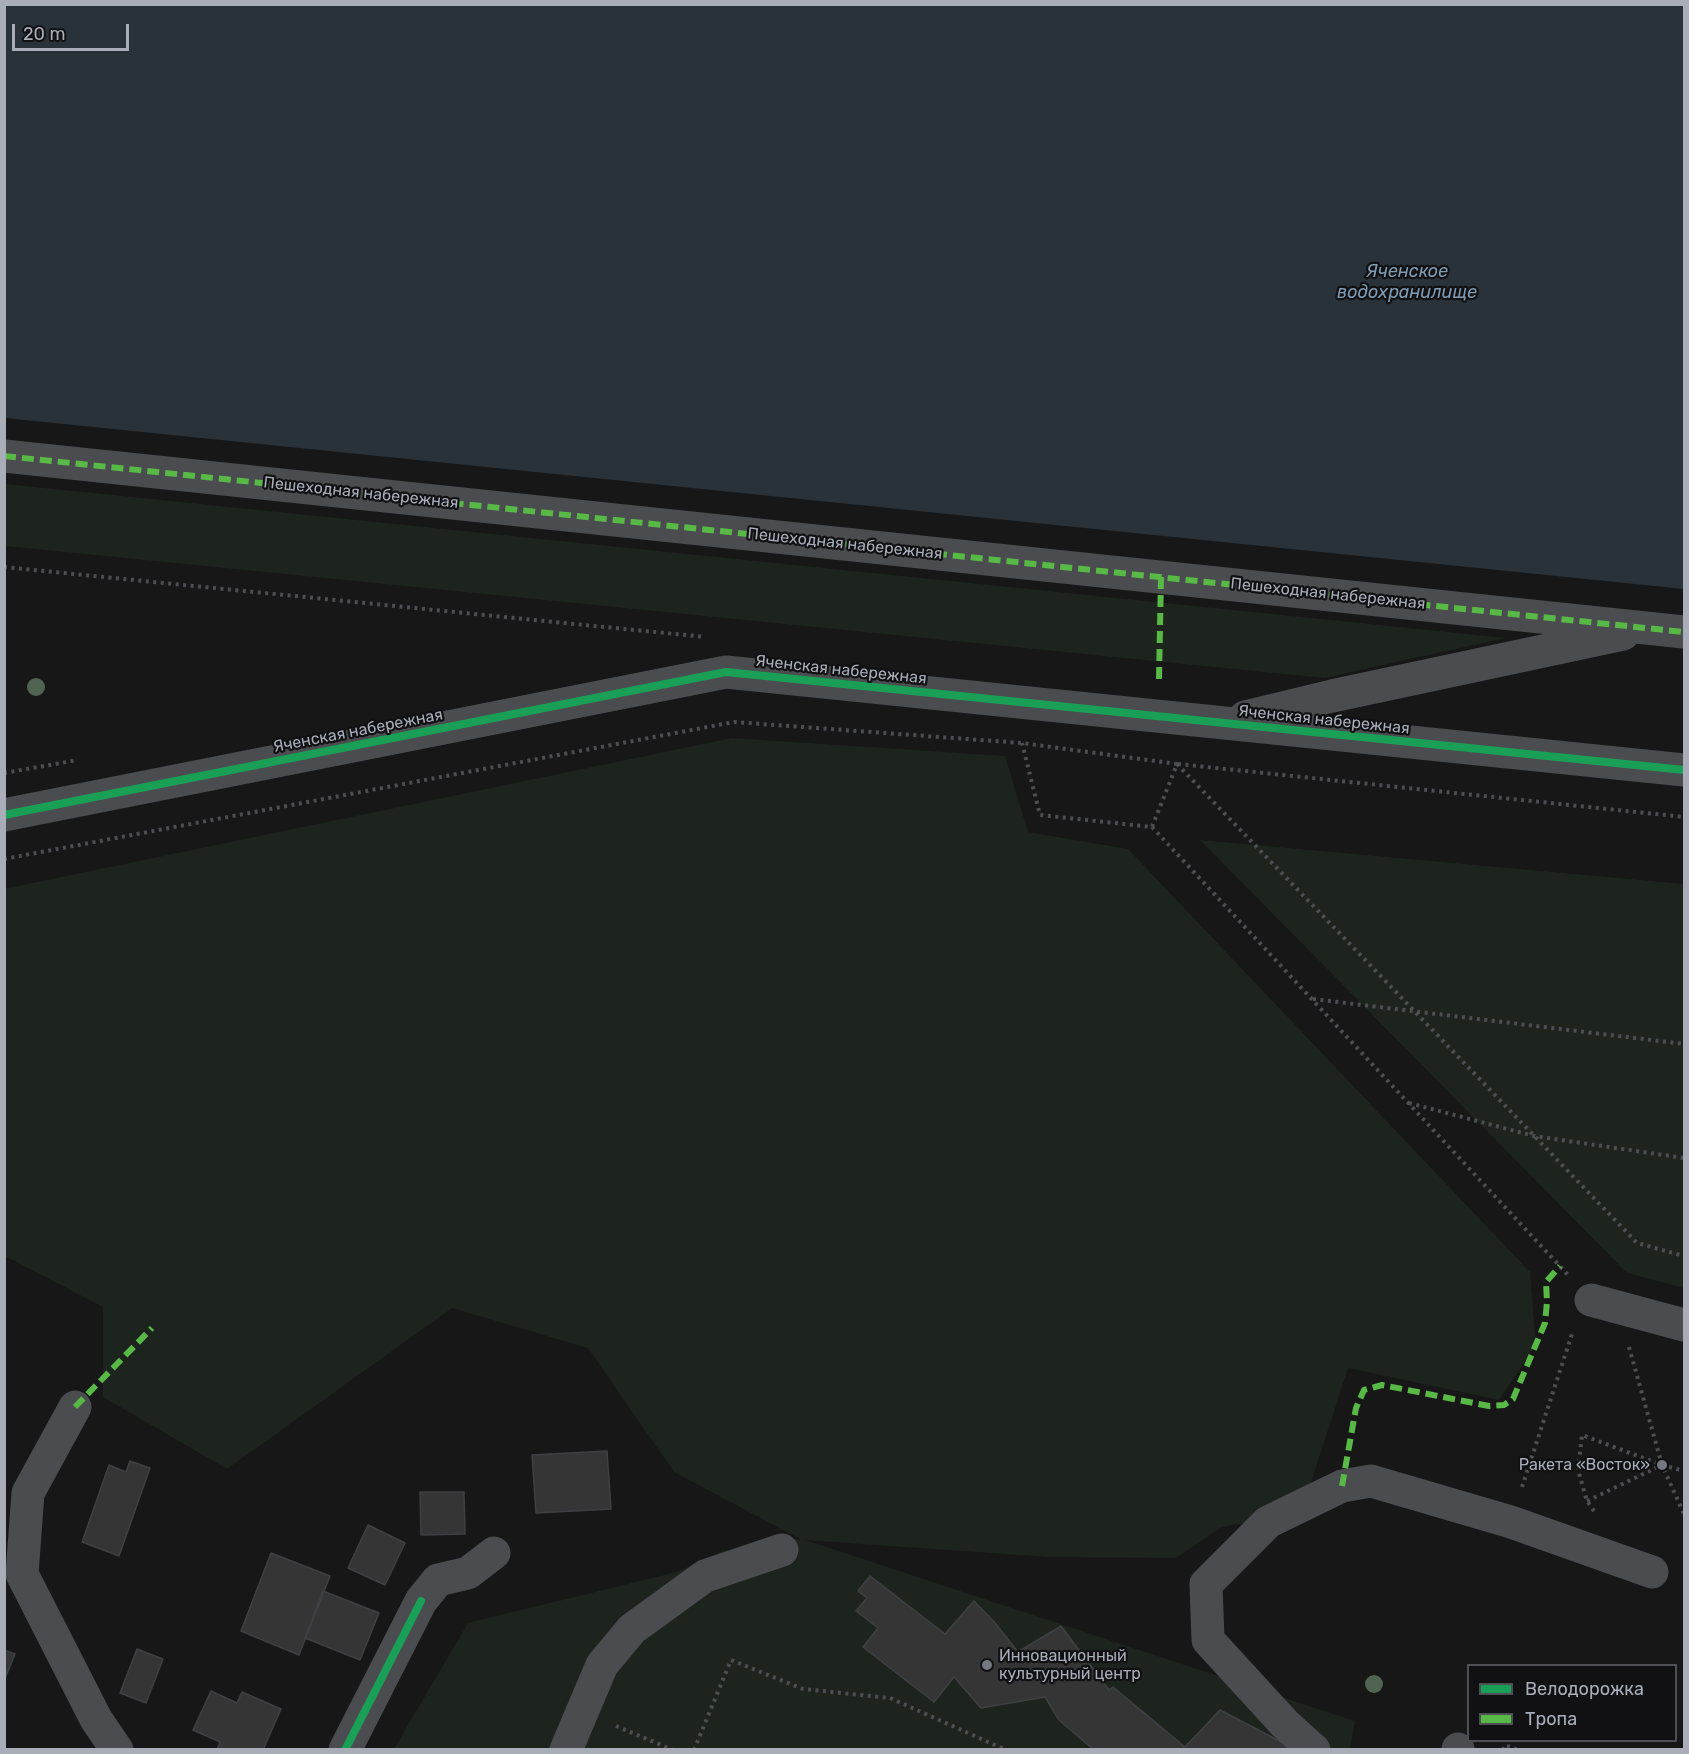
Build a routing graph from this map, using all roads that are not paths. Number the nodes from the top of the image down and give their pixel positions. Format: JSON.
{"nodes":[{"id":1,"x":4,"y":456,"type":"edge"},
{"id":2,"x":1651,"y":628,"type":"junction"},
{"id":3,"x":1684,"y":632,"type":"edge"},
{"id":4,"x":1222,"y":723,"type":"junction"},
{"id":5,"x":1684,"y":770,"type":"edge"},
{"id":6,"x":4,"y":815,"type":"edge"},
{"id":7,"x":1592,"y":1300,"type":"road end"},
{"id":8,"x":1684,"y":1325,"type":"edge"},
{"id":9,"x":75,"y":1407,"type":"dead end"},
{"id":10,"x":782,"y":1550,"type":"dead end"},
{"id":11,"x":494,"y":1553,"type":"dead end"},
{"id":12,"x":1652,"y":1572,"type":"dead end"},
{"id":13,"x":117,"y":1749,"type":"edge"},
{"id":14,"x":345,"y":1749,"type":"edge"},
{"id":15,"x":566,"y":1749,"type":"edge"},
{"id":16,"x":1314,"y":1749,"type":"edge"}],
"edges":[{"from":1,"to":2,"type":"street","name":"Пешеходная набережная"},
{"from":2,"to":3,"type":"street","name":"Пешеходная набережная"},
{"from":2,"to":4,"type":"street"},
{"from":4,"to":5,"type":"street","name":"Яченская набережная"},
{"from":4,"to":6,"type":"street","name":"Яченская набережная"},
{"from":7,"to":8,"type":"street"},
{"from":9,"to":13,"type":"street"},
{"from":10,"to":15,"type":"street"},
{"from":11,"to":14,"type":"street"},
{"from":12,"to":16,"type":"street"}]}
